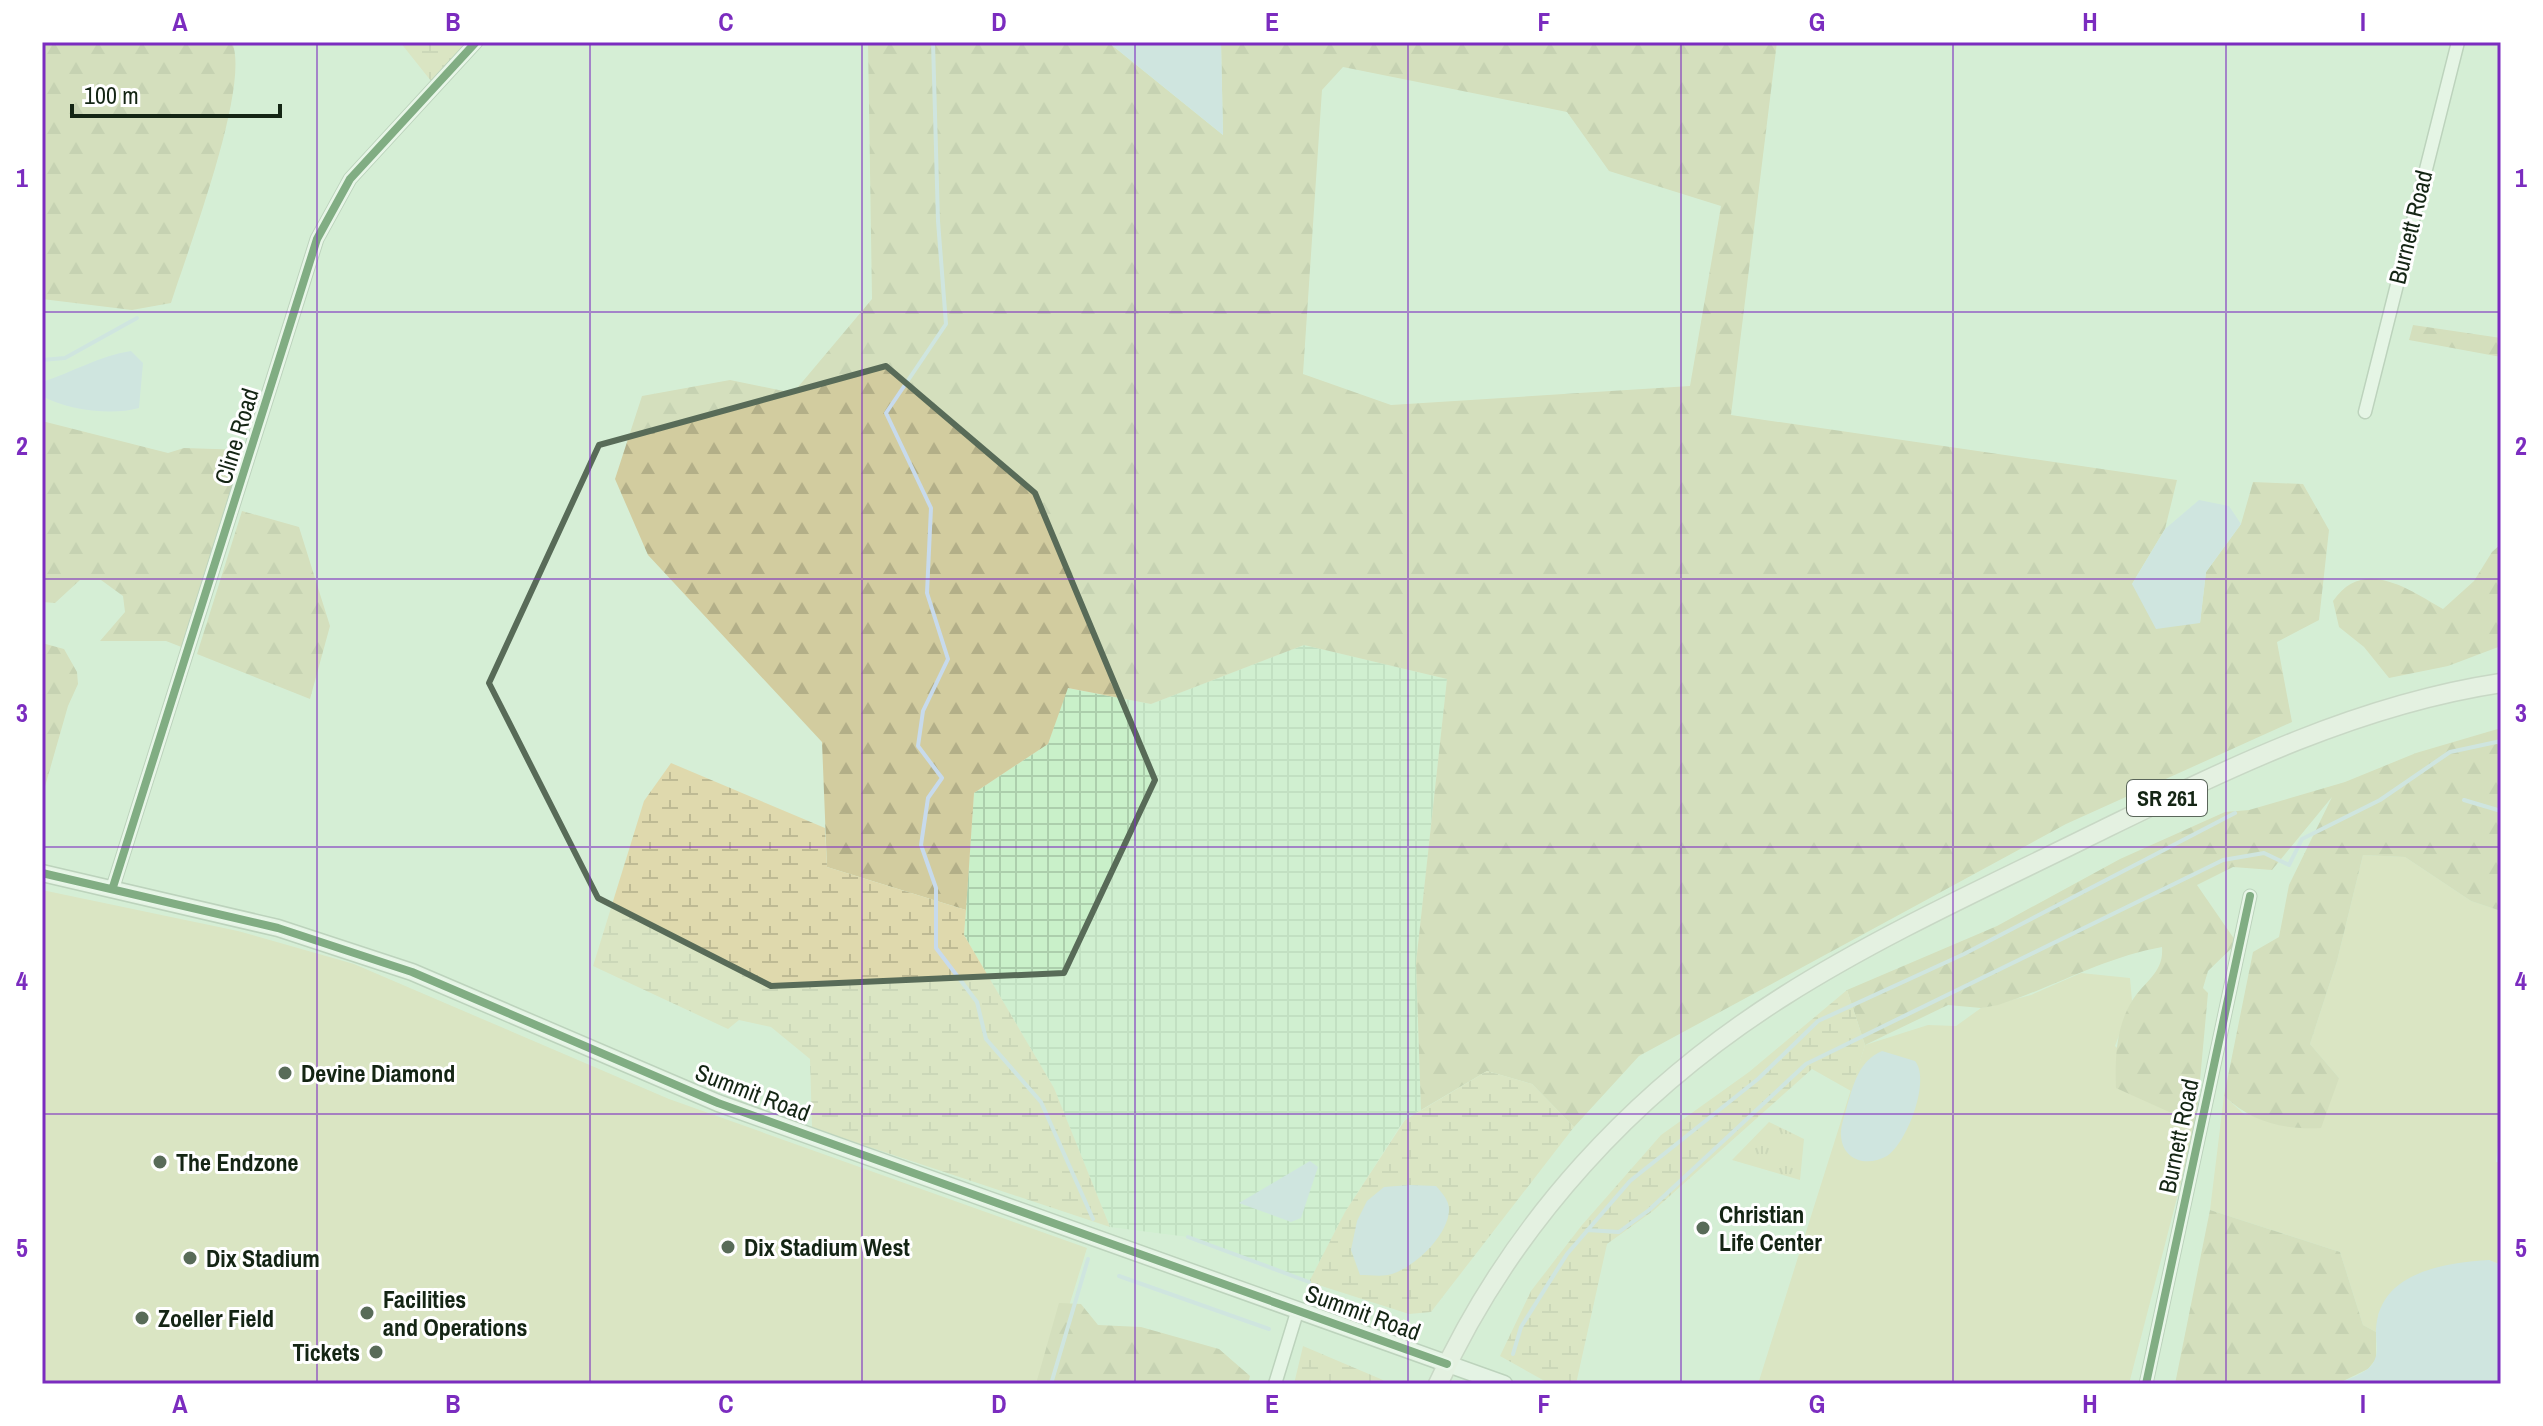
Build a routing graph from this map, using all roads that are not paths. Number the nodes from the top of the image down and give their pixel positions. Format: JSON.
{"nodes":[{"id":1,"x":476,"y":42,"type":"edge"},
{"id":2,"x":2458,"y":42,"type":"edge"},
{"id":3,"x":2365,"y":412,"type":"dead end"},
{"id":4,"x":2501,"y":683,"type":"edge"},
{"id":5,"x":42,"y":873,"type":"edge"},
{"id":6,"x":113,"y":887,"type":"junction"},
{"id":7,"x":2250,"y":896,"type":"dead end"},
{"id":8,"x":1298,"y":1309,"type":"junction"},
{"id":9,"x":1447,"y":1364,"type":"junction"},
{"id":10,"x":1275,"y":1384,"type":"edge"},
{"id":11,"x":1438,"y":1384,"type":"edge"},
{"id":12,"x":1504,"y":1384,"type":"edge"},
{"id":13,"x":2146,"y":1384,"type":"edge"}],
"edges":[{"from":1,"to":6,"type":"street","name":"Cline Road"},
{"from":2,"to":3,"type":"street","name":"Burnett Road"},
{"from":4,"to":9,"type":"main road","number":"SR 261"},
{"from":5,"to":6,"type":"street","name":"Summit Road"},
{"from":6,"to":8,"type":"street","name":"Summit Road"},
{"from":7,"to":13,"type":"street","name":"Burnett Road"},
{"from":8,"to":9,"type":"street","name":"Summit Road"},
{"from":8,"to":10,"type":"street"},
{"from":9,"to":11,"type":"main road","number":"SR 261"},
{"from":9,"to":12,"type":"street","name":"Summit Road"}]}
